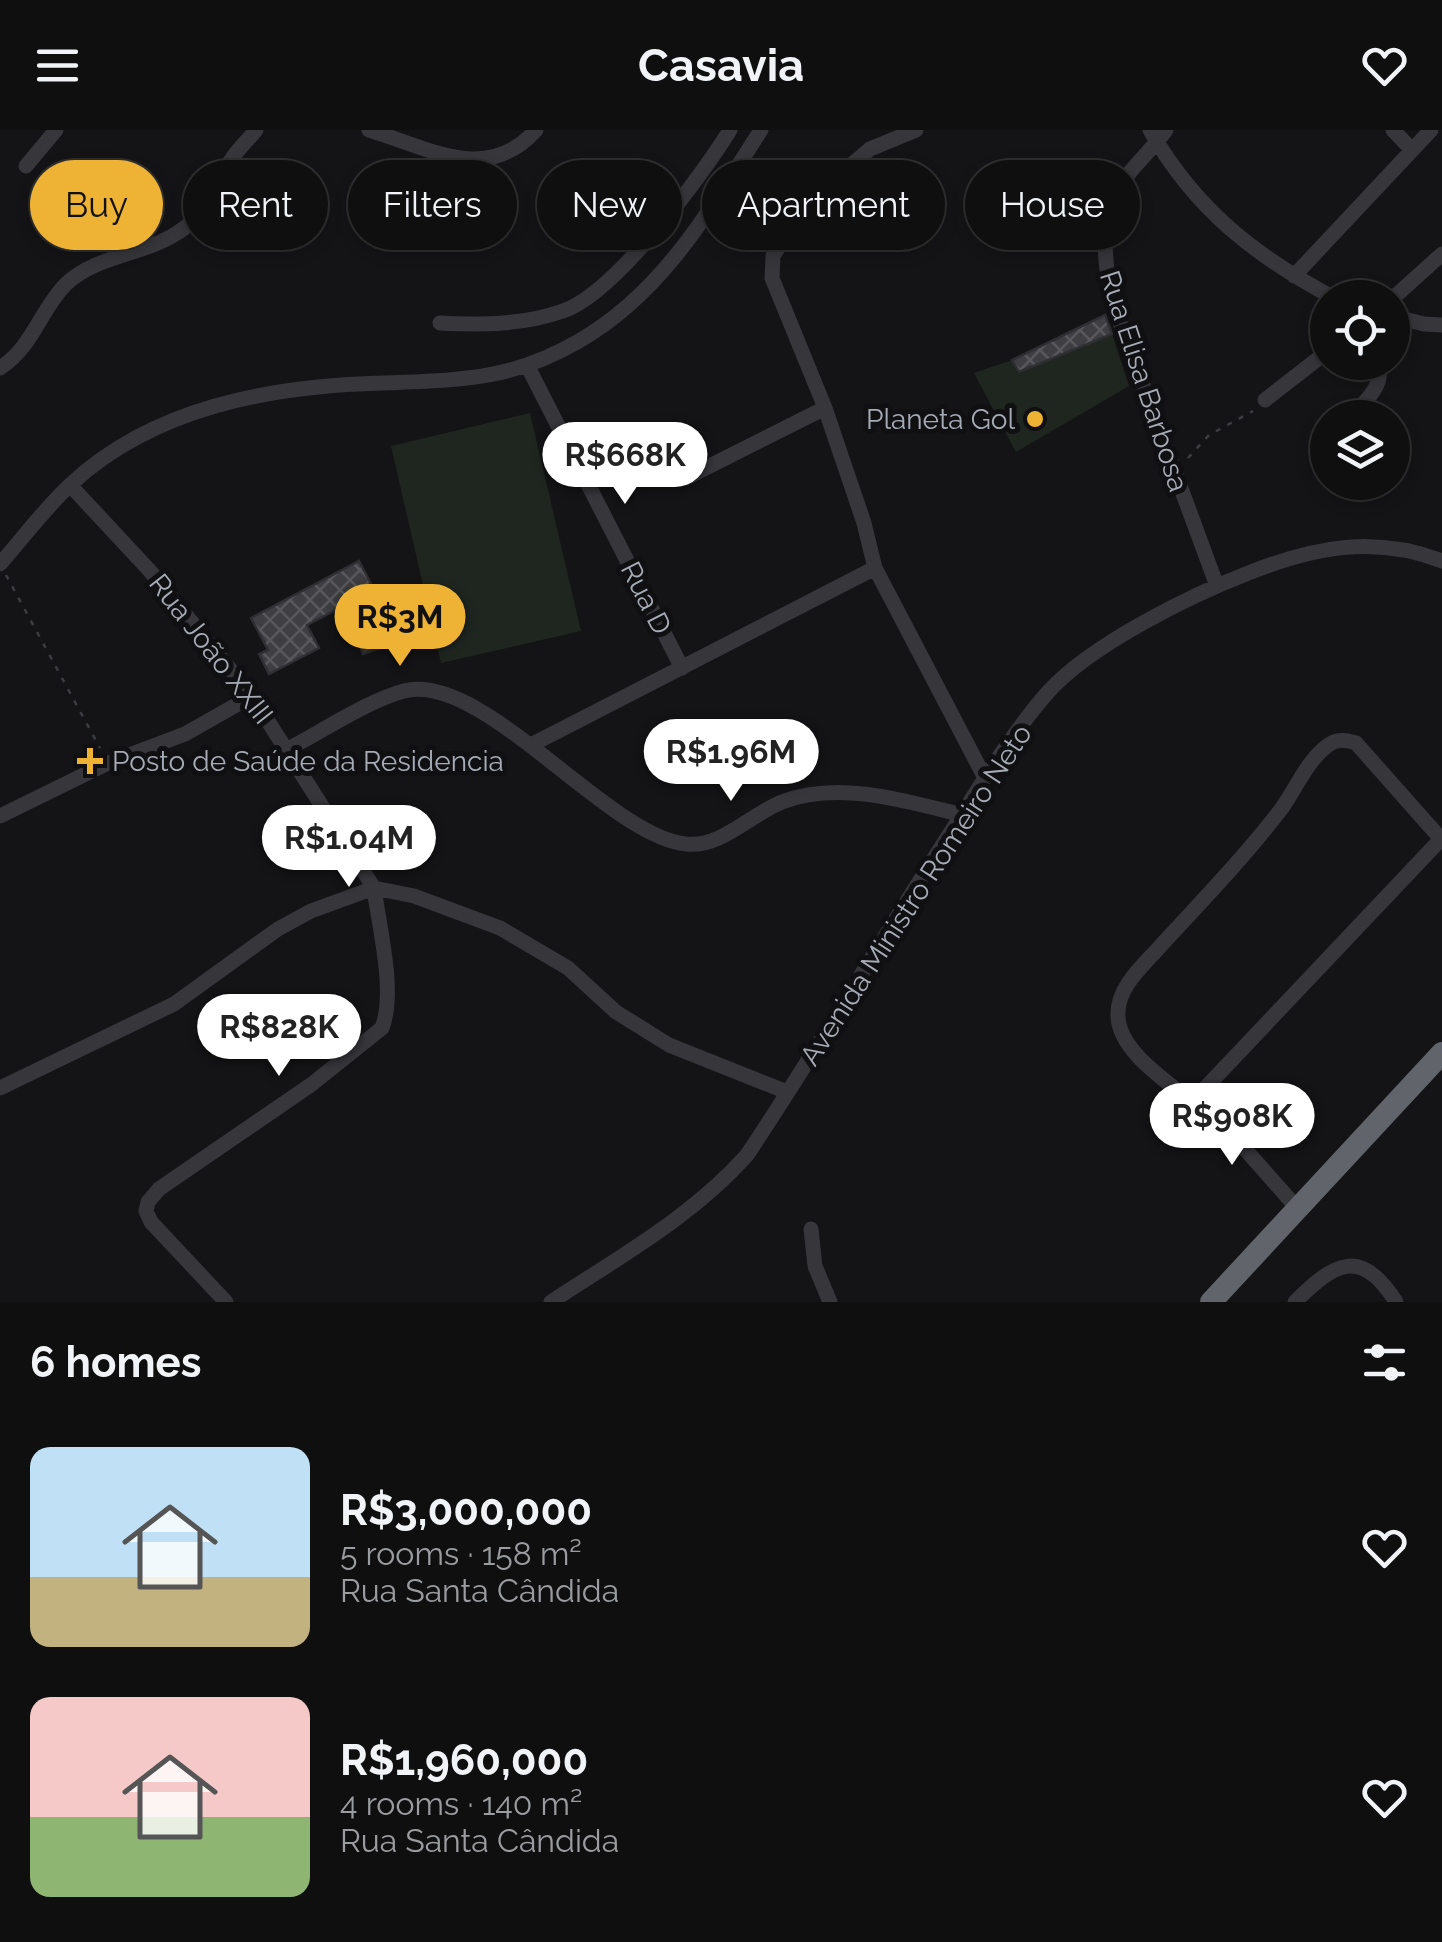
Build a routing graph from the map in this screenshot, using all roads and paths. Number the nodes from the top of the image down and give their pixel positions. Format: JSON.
{"nodes":[{"id":1,"x":56,"y":130,"type":"edge"},
{"id":2,"x":256,"y":130,"type":"edge"},
{"id":3,"x":370,"y":130,"type":"edge"},
{"id":4,"x":536,"y":130,"type":"edge"},
{"id":5,"x":730,"y":130,"type":"edge"},
{"id":6,"x":761,"y":130,"type":"edge"},
{"id":7,"x":916,"y":130,"type":"edge"},
{"id":8,"x":1394,"y":130,"type":"edge"},
{"id":9,"x":1430,"y":130,"type":"edge"},
{"id":10,"x":1158,"y":134,"type":"edge"},
{"id":11,"x":1411,"y":149,"type":"junction"},
{"id":12,"x":26,"y":166,"type":"dead end"},
{"id":13,"x":682,"y":198,"type":"edge"},
{"id":14,"x":637,"y":250,"type":"edge"},
{"id":15,"x":662,"y":250,"type":"edge"},
{"id":16,"x":1442,"y":254,"type":"edge"},
{"id":17,"x":670,"y":264,"type":"junction"},
{"id":18,"x":1294,"y":276,"type":"junction"},
{"id":19,"x":1410,"y":282,"type":"edge"},
{"id":20,"x":1310,"y":285,"type":"edge"},
{"id":21,"x":1410,"y":320,"type":"edge"},
{"id":22,"x":440,"y":323,"type":"dead end"},
{"id":23,"x":1442,"y":325,"type":"edge"},
{"id":24,"x":1310,"y":365,"type":"edge"},
{"id":25,"x":528,"y":367,"type":"junction"},
{"id":26,"x":0,"y":368,"type":"edge"},
{"id":27,"x":1380,"y":380,"type":"edge"},
{"id":28,"x":1265,"y":400,"type":"joint"},
{"id":29,"x":1366,"y":400,"type":"edge"},
{"id":30,"x":825,"y":408,"type":"junction"},
{"id":31,"x":1173,"y":474,"type":"junction"},
{"id":32,"x":686,"y":478,"type":"dead end"},
{"id":33,"x":70,"y":485,"type":"junction"},
{"id":34,"x":1442,"y":561,"type":"edge"},
{"id":35,"x":0,"y":564,"type":"edge"},
{"id":36,"x":875,"y":568,"type":"junction"},
{"id":37,"x":1217,"y":586,"type":"junction"},
{"id":38,"x":682,"y":668,"type":"junction"},
{"id":39,"x":252,"y":696,"type":"junction"},
{"id":40,"x":530,"y":745,"type":"junction"},
{"id":41,"x":288,"y":748,"type":"junction"},
{"id":42,"x":108,"y":763,"type":"junction"},
{"id":43,"x":985,"y":778,"type":"junction"},
{"id":44,"x":962,"y":815,"type":"junction"},
{"id":45,"x":0,"y":816,"type":"edge"},
{"id":46,"x":1442,"y":838,"type":"edge"},
{"id":47,"x":374,"y":888,"type":"junction"},
{"id":48,"x":1442,"y":1053,"type":"edge"},
{"id":49,"x":0,"y":1088,"type":"edge"},
{"id":50,"x":788,"y":1092,"type":"junction"},
{"id":51,"x":1192,"y":1102,"type":"junction"},
{"id":52,"x":1298,"y":1209,"type":"junction"},
{"id":53,"x":810,"y":1228,"type":"dead end"},
{"id":54,"x":226,"y":1302,"type":"edge"},
{"id":55,"x":551,"y":1302,"type":"edge"},
{"id":56,"x":830,"y":1302,"type":"edge"},
{"id":57,"x":1211,"y":1302,"type":"edge"},
{"id":58,"x":1294,"y":1302,"type":"edge"},
{"id":59,"x":1396,"y":1302,"type":"edge"}],
"edges":[{"from":1,"to":12,"type":"street"},
{"from":2,"to":26,"type":"street"},
{"from":3,"to":4,"type":"street"},
{"from":5,"to":13,"type":"street"},
{"from":6,"to":17,"type":"street"},
{"from":7,"to":30,"type":"street"},
{"from":8,"to":11,"type":"street"},
{"from":9,"to":11,"type":"street"},
{"from":10,"to":18,"type":"street"},
{"from":10,"to":31,"type":"street","name":"Rua Elisa Barbosa"},
{"from":11,"to":18,"type":"street"},
{"from":14,"to":22,"type":"street"},
{"from":15,"to":17,"type":"street"},
{"from":16,"to":19,"type":"street"},
{"from":17,"to":25,"type":"street"},
{"from":18,"to":20,"type":"street"},
{"from":21,"to":23,"type":"street"},
{"from":24,"to":28,"type":"street"},
{"from":25,"to":33,"type":"street"},
{"from":25,"to":38,"type":"street","name":"Rua D"},
{"from":27,"to":29,"type":"street"},
{"from":28,"to":31,"type":"path"},
{"from":30,"to":32,"type":"street"},
{"from":30,"to":36,"type":"street"},
{"from":31,"to":37,"type":"street","name":"Rua Elisa Barbosa"},
{"from":33,"to":35,"type":"street"},
{"from":33,"to":39,"type":"street","name":"Rua João XXIII"},
{"from":34,"to":37,"type":"street","name":"Avenida Ministro Romeiro Neto"},
{"from":35,"to":42,"type":"path"},
{"from":36,"to":38,"type":"street"},
{"from":36,"to":43,"type":"street"},
{"from":37,"to":43,"type":"street","name":"Avenida Ministro Romeiro Neto"},
{"from":38,"to":40,"type":"street"},
{"from":39,"to":41,"type":"street","name":"Rua João XXIII"},
{"from":39,"to":42,"type":"street"},
{"from":40,"to":41,"type":"street"},
{"from":40,"to":44,"type":"street"},
{"from":41,"to":47,"type":"street","name":"Rua João XXIII"},
{"from":42,"to":45,"type":"street"},
{"from":43,"to":44,"type":"street","name":"Avenida Ministro Romeiro Neto"},
{"from":44,"to":50,"type":"street","name":"Avenida Ministro Romeiro Neto"},
{"from":46,"to":51,"type":"street"},
{"from":46,"to":51,"type":"street"},
{"from":47,"to":49,"type":"street"},
{"from":47,"to":50,"type":"street"},
{"from":47,"to":54,"type":"street"},
{"from":48,"to":52,"type":"highway"},
{"from":50,"to":55,"type":"street","name":"Avenida Ministro Romeiro Neto"},
{"from":51,"to":52,"type":"street"},
{"from":52,"to":57,"type":"highway"},
{"from":53,"to":56,"type":"street"},
{"from":58,"to":59,"type":"street"}]}
